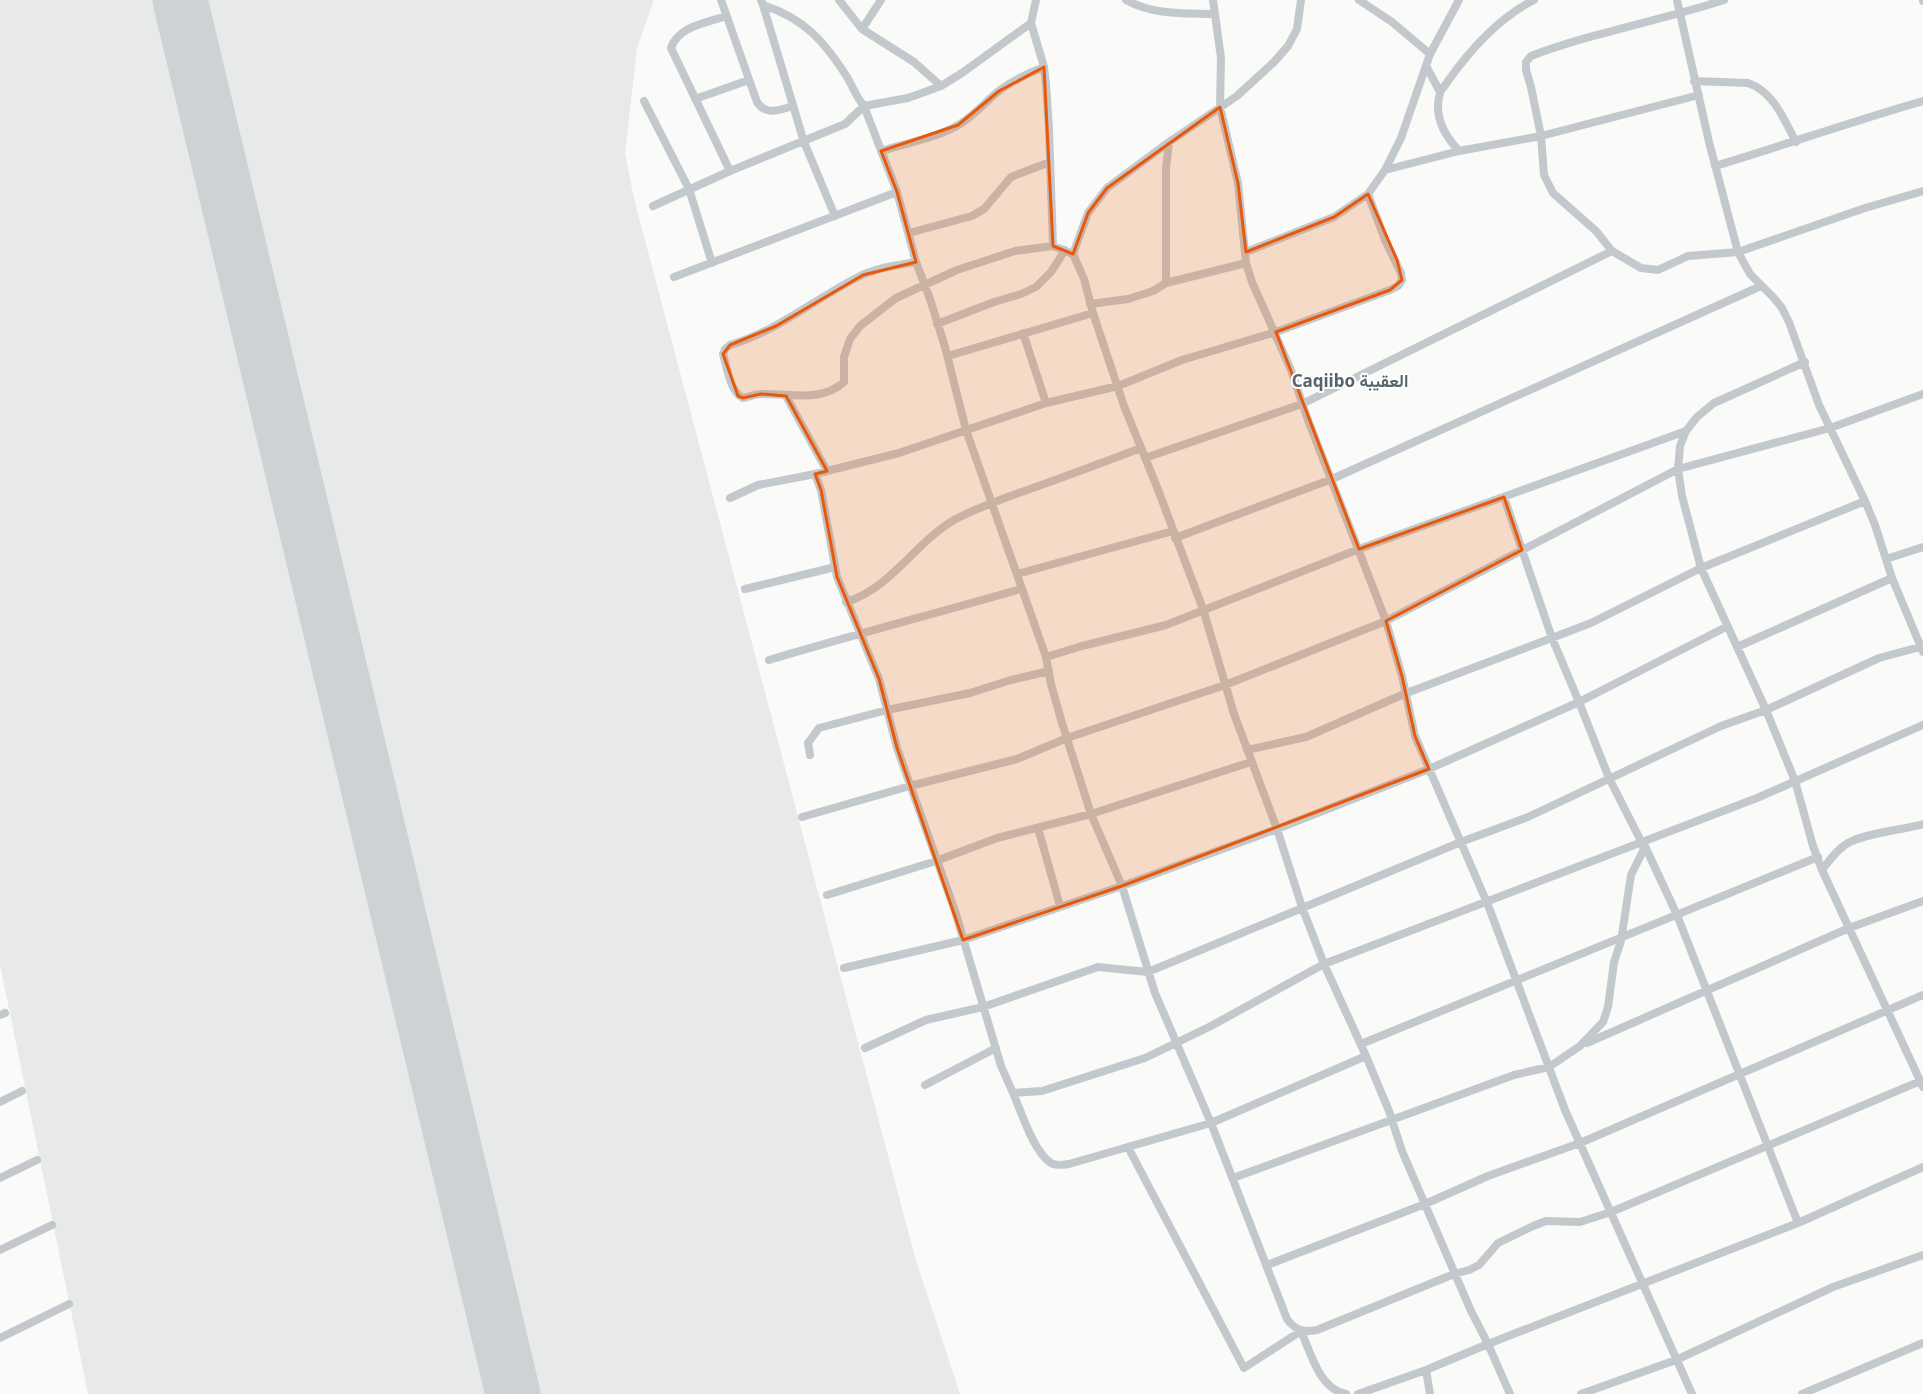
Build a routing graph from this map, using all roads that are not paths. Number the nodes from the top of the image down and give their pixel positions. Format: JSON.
{"nodes":[{"id":1,"x":721,"y":0,"type":"edge"},
{"id":2,"x":838,"y":0,"type":"edge"},
{"id":3,"x":881,"y":0,"type":"edge"},
{"id":4,"x":1036,"y":0,"type":"edge"},
{"id":5,"x":1126,"y":0,"type":"edge"},
{"id":6,"x":1214,"y":0,"type":"edge"},
{"id":7,"x":1301,"y":0,"type":"edge"},
{"id":8,"x":1359,"y":0,"type":"edge"},
{"id":9,"x":1459,"y":0,"type":"edge"},
{"id":10,"x":1534,"y":0,"type":"edge"},
{"id":11,"x":1676,"y":0,"type":"edge"},
{"id":12,"x":1724,"y":0,"type":"edge"},
{"id":13,"x":762,"y":2,"type":"edge"},
{"id":14,"x":1214,"y":14,"type":"junction"},
{"id":15,"x":1681,"y":14,"type":"junction"},
{"id":16,"x":726,"y":16,"type":"junction"},
{"id":17,"x":1031,"y":23,"type":"junction"},
{"id":18,"x":862,"y":29,"type":"junction"},
{"id":19,"x":1430,"y":54,"type":"junction"},
{"id":20,"x":1426,"y":66,"type":"junction"},
{"id":21,"x":1044,"y":67,"type":"junction"},
{"id":22,"x":749,"y":80,"type":"junction"},
{"id":23,"x":1694,"y":81,"type":"junction"},
{"id":24,"x":941,"y":86,"type":"junction"},
{"id":25,"x":1440,"y":92,"type":"junction"},
{"id":26,"x":1699,"y":95,"type":"junction"},
{"id":27,"x":695,"y":99,"type":"junction"},
{"id":28,"x":644,"y":101,"type":"dead end"},
{"id":29,"x":1923,"y":102,"type":"edge"},
{"id":30,"x":793,"y":106,"type":"junction"},
{"id":31,"x":864,"y":106,"type":"junction"},
{"id":32,"x":1220,"y":107,"type":"junction"},
{"id":33,"x":1541,"y":136,"type":"junction"},
{"id":34,"x":804,"y":142,"type":"junction"},
{"id":35,"x":1169,"y":142,"type":"junction"},
{"id":36,"x":1796,"y":142,"type":"junction"},
{"id":37,"x":881,"y":151,"type":"junction"},
{"id":38,"x":1459,"y":151,"type":"junction"},
{"id":39,"x":1050,"y":162,"type":"junction"},
{"id":40,"x":1715,"y":166,"type":"junction"},
{"id":41,"x":1385,"y":170,"type":"junction"},
{"id":42,"x":730,"y":171,"type":"junction"},
{"id":43,"x":689,"y":189,"type":"junction"},
{"id":44,"x":1923,"y":191,"type":"edge"},
{"id":45,"x":897,"y":192,"type":"junction"},
{"id":46,"x":1368,"y":194,"type":"junction"},
{"id":47,"x":653,"y":206,"type":"dead end"},
{"id":48,"x":834,"y":216,"type":"junction"},
{"id":49,"x":909,"y":233,"type":"junction"},
{"id":50,"x":1053,"y":246,"type":"junction"},
{"id":51,"x":1065,"y":250,"type":"junction"},
{"id":52,"x":1612,"y":251,"type":"junction"},
{"id":53,"x":1246,"y":252,"type":"junction"},
{"id":54,"x":1738,"y":252,"type":"junction"},
{"id":55,"x":1073,"y":254,"type":"junction"},
{"id":56,"x":916,"y":262,"type":"junction"},
{"id":57,"x":712,"y":263,"type":"junction"},
{"id":58,"x":1246,"y":263,"type":"junction"},
{"id":59,"x":674,"y":277,"type":"dead end"},
{"id":60,"x":1166,"y":283,"type":"junction"},
{"id":61,"x":925,"y":285,"type":"junction"},
{"id":62,"x":1761,"y":286,"type":"junction"},
{"id":63,"x":1090,"y":304,"type":"junction"},
{"id":64,"x":1093,"y":313,"type":"junction"},
{"id":65,"x":938,"y":324,"type":"junction"},
{"id":66,"x":1276,"y":332,"type":"junction"},
{"id":67,"x":1023,"y":333,"type":"junction"},
{"id":68,"x":948,"y":356,"type":"junction"},
{"id":69,"x":1805,"y":362,"type":"junction"},
{"id":70,"x":1118,"y":386,"type":"junction"},
{"id":71,"x":1923,"y":394,"type":"edge"},
{"id":72,"x":786,"y":396,"type":"junction"},
{"id":73,"x":1046,"y":403,"type":"junction"},
{"id":74,"x":1302,"y":404,"type":"junction"},
{"id":75,"x":1830,"y":428,"type":"junction"},
{"id":76,"x":966,"y":430,"type":"junction"},
{"id":77,"x":1686,"y":431,"type":"junction"},
{"id":78,"x":1141,"y":448,"type":"junction"},
{"id":79,"x":1145,"y":458,"type":"junction"},
{"id":80,"x":1678,"y":469,"type":"junction"},
{"id":81,"x":827,"y":471,"type":"junction"},
{"id":82,"x":815,"y":474,"type":"junction"},
{"id":83,"x":1332,"y":479,"type":"junction"},
{"id":84,"x":1504,"y":497,"type":"junction"},
{"id":85,"x":730,"y":498,"type":"dead end"},
{"id":86,"x":1865,"y":501,"type":"junction"},
{"id":87,"x":991,"y":504,"type":"junction"},
{"id":88,"x":1174,"y":534,"type":"junction"},
{"id":89,"x":1923,"y":547,"type":"edge"},
{"id":90,"x":1359,"y":549,"type":"junction"},
{"id":91,"x":1522,"y":550,"type":"junction"},
{"id":92,"x":1886,"y":559,"type":"junction"},
{"id":93,"x":835,"y":567,"type":"junction"},
{"id":94,"x":1701,"y":568,"type":"junction"},
{"id":95,"x":1017,"y":574,"type":"junction"},
{"id":96,"x":1892,"y":578,"type":"junction"},
{"id":97,"x":745,"y":589,"type":"dead end"},
{"id":98,"x":1021,"y":589,"type":"junction"},
{"id":99,"x":846,"y":602,"type":"junction"},
{"id":100,"x":1203,"y":609,"type":"junction"},
{"id":101,"x":1386,"y":621,"type":"junction"},
{"id":102,"x":1726,"y":626,"type":"junction"},
{"id":103,"x":860,"y":632,"type":"junction"},
{"id":104,"x":1552,"y":638,"type":"junction"},
{"id":105,"x":1736,"y":647,"type":"junction"},
{"id":106,"x":1922,"y":648,"type":"edge"},
{"id":107,"x":1046,"y":657,"type":"junction"},
{"id":108,"x":769,"y":660,"type":"dead end"},
{"id":109,"x":1049,"y":671,"type":"junction"},
{"id":110,"x":1225,"y":685,"type":"junction"},
{"id":111,"x":1404,"y":694,"type":"junction"},
{"id":112,"x":1579,"y":702,"type":"junction"},
{"id":113,"x":887,"y":710,"type":"junction"},
{"id":114,"x":1766,"y":710,"type":"junction"},
{"id":115,"x":1923,"y":725,"type":"edge"},
{"id":116,"x":1067,"y":738,"type":"junction"},
{"id":117,"x":1247,"y":750,"type":"junction"},
{"id":118,"x":810,"y":755,"type":"dead end"},
{"id":119,"x":1251,"y":762,"type":"junction"},
{"id":120,"x":1429,"y":769,"type":"junction"},
{"id":121,"x":1609,"y":778,"type":"junction"},
{"id":122,"x":1796,"y":781,"type":"junction"},
{"id":123,"x":910,"y":786,"type":"junction"},
{"id":124,"x":1091,"y":814,"type":"junction"},
{"id":125,"x":802,"y":817,"type":"dead end"},
{"id":126,"x":1923,"y":824,"type":"edge"},
{"id":127,"x":1038,"y":828,"type":"junction"},
{"id":128,"x":1277,"y":829,"type":"junction"},
{"id":129,"x":1461,"y":842,"type":"junction"},
{"id":130,"x":1643,"y":842,"type":"junction"},
{"id":131,"x":1818,"y":857,"type":"junction"},
{"id":132,"x":936,"y":861,"type":"junction"},
{"id":133,"x":1822,"y":870,"type":"junction"},
{"id":134,"x":1122,"y":886,"type":"junction"},
{"id":135,"x":826,"y":895,"type":"dead end"},
{"id":136,"x":1923,"y":901,"type":"edge"},
{"id":137,"x":1486,"y":902,"type":"junction"},
{"id":138,"x":1060,"y":906,"type":"junction"},
{"id":139,"x":1302,"y":907,"type":"junction"},
{"id":140,"x":1677,"y":915,"type":"junction"},
{"id":141,"x":1849,"y":928,"type":"junction"},
{"id":142,"x":1621,"y":937,"type":"junction"},
{"id":143,"x":963,"y":940,"type":"junction"},
{"id":144,"x":1324,"y":964,"type":"junction"},
{"id":145,"x":844,"y":968,"type":"dead end"},
{"id":146,"x":1148,"y":972,"type":"junction"},
{"id":147,"x":1516,"y":980,"type":"junction"},
{"id":148,"x":1707,"y":990,"type":"junction"},
{"id":149,"x":1923,"y":995,"type":"edge"},
{"id":150,"x":983,"y":1007,"type":"junction"},
{"id":151,"x":1888,"y":1010,"type":"junction"},
{"id":152,"x":1178,"y":1043,"type":"junction"},
{"id":153,"x":1361,"y":1044,"type":"junction"},
{"id":154,"x":1580,"y":1046,"type":"junction"},
{"id":155,"x":865,"y":1048,"type":"dead end"},
{"id":156,"x":996,"y":1048,"type":"junction"},
{"id":157,"x":1366,"y":1056,"type":"junction"},
{"id":158,"x":1549,"y":1067,"type":"junction"},
{"id":159,"x":1740,"y":1074,"type":"junction"},
{"id":160,"x":1922,"y":1083,"type":"edge"},
{"id":161,"x":924,"y":1085,"type":"dead end"},
{"id":162,"x":22,"y":1091,"type":"dead end"},
{"id":163,"x":1013,"y":1093,"type":"junction"},
{"id":164,"x":0,"y":1102,"type":"edge"},
{"id":165,"x":1391,"y":1119,"type":"junction"},
{"id":166,"x":1211,"y":1123,"type":"junction"},
{"id":167,"x":1580,"y":1143,"type":"junction"},
{"id":168,"x":1767,"y":1146,"type":"junction"},
{"id":169,"x":1128,"y":1147,"type":"junction"},
{"id":170,"x":37,"y":1160,"type":"dead end"},
{"id":171,"x":1923,"y":1167,"type":"edge"},
{"id":172,"x":0,"y":1178,"type":"edge"},
{"id":173,"x":1233,"y":1178,"type":"junction"},
{"id":174,"x":1425,"y":1204,"type":"junction"},
{"id":175,"x":1611,"y":1212,"type":"junction"},
{"id":176,"x":1798,"y":1223,"type":"junction"},
{"id":177,"x":52,"y":1225,"type":"dead end"},
{"id":178,"x":0,"y":1250,"type":"edge"},
{"id":179,"x":1923,"y":1255,"type":"edge"},
{"id":180,"x":1267,"y":1265,"type":"junction"},
{"id":181,"x":1454,"y":1274,"type":"junction"},
{"id":182,"x":1643,"y":1283,"type":"junction"},
{"id":183,"x":69,"y":1304,"type":"dead end"},
{"id":184,"x":1301,"y":1331,"type":"junction"},
{"id":185,"x":0,"y":1338,"type":"edge"},
{"id":186,"x":1923,"y":1343,"type":"edge"},
{"id":187,"x":1488,"y":1344,"type":"junction"},
{"id":188,"x":1676,"y":1360,"type":"junction"},
{"id":189,"x":1426,"y":1370,"type":"junction"},
{"id":190,"x":1333,"y":1391,"type":"edge"},
{"id":191,"x":1346,"y":1394,"type":"edge"},
{"id":192,"x":1358,"y":1394,"type":"edge"},
{"id":193,"x":1430,"y":1394,"type":"edge"},
{"id":194,"x":1510,"y":1394,"type":"edge"},
{"id":195,"x":1581,"y":1394,"type":"edge"},
{"id":196,"x":1692,"y":1394,"type":"edge"},
{"id":197,"x":1802,"y":1394,"type":"edge"}],
"edges":[{"from":1,"to":16,"type":"street"},
{"from":2,"to":18,"type":"street"},
{"from":3,"to":18,"type":"street"},
{"from":4,"to":17,"type":"street"},
{"from":5,"to":14,"type":"street"},
{"from":6,"to":14,"type":"street"},
{"from":7,"to":32,"type":"street"},
{"from":8,"to":19,"type":"street"},
{"from":9,"to":19,"type":"street"},
{"from":10,"to":25,"type":"street"},
{"from":11,"to":15,"type":"street"},
{"from":12,"to":15,"type":"street"},
{"from":13,"to":30,"type":"street"},
{"from":13,"to":31,"type":"street"},
{"from":14,"to":32,"type":"street"},
{"from":15,"to":23,"type":"street"},
{"from":15,"to":33,"type":"street"},
{"from":16,"to":22,"type":"street"},
{"from":16,"to":27,"type":"street"},
{"from":17,"to":21,"type":"street"},
{"from":17,"to":24,"type":"street"},
{"from":18,"to":24,"type":"street"},
{"from":19,"to":20,"type":"street"},
{"from":20,"to":25,"type":"street"},
{"from":20,"to":41,"type":"street"},
{"from":21,"to":37,"type":"street"},
{"from":21,"to":39,"type":"street"},
{"from":22,"to":27,"type":"street"},
{"from":22,"to":30,"type":"street"},
{"from":23,"to":26,"type":"street"},
{"from":23,"to":36,"type":"street"},
{"from":24,"to":31,"type":"street"},
{"from":25,"to":38,"type":"street"},
{"from":26,"to":33,"type":"street"},
{"from":26,"to":40,"type":"street"},
{"from":27,"to":42,"type":"street"},
{"from":28,"to":43,"type":"street"},
{"from":29,"to":36,"type":"street"},
{"from":30,"to":34,"type":"street"},
{"from":31,"to":34,"type":"street"},
{"from":31,"to":37,"type":"street"},
{"from":32,"to":35,"type":"street"},
{"from":32,"to":53,"type":"street"},
{"from":33,"to":38,"type":"street"},
{"from":33,"to":52,"type":"street"},
{"from":34,"to":42,"type":"street"},
{"from":34,"to":48,"type":"street"},
{"from":35,"to":55,"type":"street"},
{"from":35,"to":60,"type":"street"},
{"from":36,"to":40,"type":"street"},
{"from":37,"to":45,"type":"street"},
{"from":38,"to":41,"type":"street"},
{"from":39,"to":49,"type":"street"},
{"from":39,"to":50,"type":"street"},
{"from":40,"to":54,"type":"street"},
{"from":41,"to":46,"type":"street"},
{"from":42,"to":43,"type":"street"},
{"from":43,"to":47,"type":"street"},
{"from":43,"to":57,"type":"street"},
{"from":44,"to":54,"type":"street"},
{"from":45,"to":48,"type":"street"},
{"from":45,"to":49,"type":"street"},
{"from":46,"to":53,"type":"street"},
{"from":46,"to":66,"type":"street"},
{"from":48,"to":57,"type":"street"},
{"from":49,"to":56,"type":"street"},
{"from":50,"to":51,"type":"street"},
{"from":50,"to":61,"type":"street"},
{"from":51,"to":55,"type":"street"},
{"from":51,"to":65,"type":"street"},
{"from":52,"to":54,"type":"street"},
{"from":52,"to":74,"type":"street"},
{"from":53,"to":58,"type":"street"},
{"from":54,"to":62,"type":"street"},
{"from":55,"to":63,"type":"street"},
{"from":56,"to":61,"type":"street"},
{"from":56,"to":72,"type":"street"},
{"from":57,"to":59,"type":"street"},
{"from":58,"to":60,"type":"street"},
{"from":58,"to":66,"type":"street"},
{"from":60,"to":63,"type":"street"},
{"from":61,"to":65,"type":"street"},
{"from":61,"to":72,"type":"street"},
{"from":62,"to":69,"type":"street"},
{"from":62,"to":83,"type":"street"},
{"from":63,"to":64,"type":"street"},
{"from":64,"to":67,"type":"street"},
{"from":64,"to":70,"type":"street"},
{"from":65,"to":68,"type":"street"},
{"from":66,"to":70,"type":"street"},
{"from":66,"to":74,"type":"street"},
{"from":67,"to":68,"type":"street"},
{"from":67,"to":73,"type":"street"},
{"from":68,"to":76,"type":"street"},
{"from":69,"to":75,"type":"street"},
{"from":69,"to":77,"type":"street"},
{"from":70,"to":73,"type":"street"},
{"from":70,"to":78,"type":"street"},
{"from":71,"to":75,"type":"street"},
{"from":72,"to":81,"type":"street"},
{"from":73,"to":76,"type":"street"},
{"from":74,"to":79,"type":"street"},
{"from":74,"to":83,"type":"street"},
{"from":75,"to":80,"type":"street"},
{"from":75,"to":86,"type":"street"},
{"from":76,"to":81,"type":"street"},
{"from":76,"to":87,"type":"street"},
{"from":77,"to":80,"type":"street"},
{"from":77,"to":84,"type":"street"},
{"from":78,"to":79,"type":"street"},
{"from":78,"to":87,"type":"street"},
{"from":79,"to":88,"type":"street"},
{"from":80,"to":91,"type":"street"},
{"from":80,"to":94,"type":"street"},
{"from":81,"to":82,"type":"street"},
{"from":82,"to":85,"type":"street"},
{"from":82,"to":93,"type":"street"},
{"from":83,"to":88,"type":"street"},
{"from":83,"to":90,"type":"street"},
{"from":84,"to":90,"type":"street"},
{"from":84,"to":91,"type":"street"},
{"from":86,"to":92,"type":"street"},
{"from":86,"to":94,"type":"street"},
{"from":87,"to":95,"type":"street"},
{"from":87,"to":99,"type":"street"},
{"from":88,"to":95,"type":"street"},
{"from":88,"to":100,"type":"street"},
{"from":89,"to":92,"type":"street"},
{"from":90,"to":100,"type":"street"},
{"from":90,"to":101,"type":"street"},
{"from":91,"to":101,"type":"street"},
{"from":91,"to":104,"type":"street"},
{"from":92,"to":96,"type":"street"},
{"from":93,"to":97,"type":"street"},
{"from":93,"to":99,"type":"street"},
{"from":94,"to":102,"type":"street"},
{"from":94,"to":104,"type":"street"},
{"from":95,"to":98,"type":"street"},
{"from":96,"to":105,"type":"street"},
{"from":96,"to":106,"type":"street"},
{"from":98,"to":103,"type":"street"},
{"from":98,"to":107,"type":"street"},
{"from":99,"to":103,"type":"street"},
{"from":100,"to":107,"type":"street"},
{"from":100,"to":110,"type":"street"},
{"from":101,"to":110,"type":"street"},
{"from":101,"to":111,"type":"street"},
{"from":102,"to":105,"type":"street"},
{"from":102,"to":112,"type":"street"},
{"from":103,"to":108,"type":"street"},
{"from":103,"to":113,"type":"street"},
{"from":104,"to":111,"type":"street"},
{"from":104,"to":112,"type":"street"},
{"from":105,"to":114,"type":"street"},
{"from":106,"to":114,"type":"street"},
{"from":107,"to":109,"type":"street"},
{"from":109,"to":113,"type":"street"},
{"from":109,"to":116,"type":"street"},
{"from":110,"to":116,"type":"street"},
{"from":110,"to":117,"type":"street"},
{"from":111,"to":117,"type":"street"},
{"from":111,"to":120,"type":"street"},
{"from":112,"to":120,"type":"street"},
{"from":112,"to":121,"type":"street"},
{"from":113,"to":118,"type":"street"},
{"from":113,"to":123,"type":"street"},
{"from":114,"to":121,"type":"street"},
{"from":114,"to":122,"type":"street"},
{"from":115,"to":122,"type":"street"},
{"from":116,"to":123,"type":"street"},
{"from":116,"to":124,"type":"street"},
{"from":117,"to":119,"type":"street"},
{"from":119,"to":124,"type":"street"},
{"from":119,"to":128,"type":"street"},
{"from":120,"to":128,"type":"street"},
{"from":120,"to":129,"type":"street"},
{"from":121,"to":129,"type":"street"},
{"from":121,"to":130,"type":"street"},
{"from":122,"to":130,"type":"street"},
{"from":122,"to":131,"type":"street"},
{"from":123,"to":125,"type":"street"},
{"from":123,"to":132,"type":"street"},
{"from":124,"to":127,"type":"street"},
{"from":124,"to":134,"type":"street"},
{"from":126,"to":133,"type":"street"},
{"from":127,"to":132,"type":"street"},
{"from":127,"to":138,"type":"street"},
{"from":128,"to":134,"type":"street"},
{"from":128,"to":139,"type":"street"},
{"from":129,"to":137,"type":"street"},
{"from":129,"to":139,"type":"street"},
{"from":130,"to":137,"type":"street"},
{"from":130,"to":140,"type":"street"},
{"from":130,"to":142,"type":"street"},
{"from":131,"to":133,"type":"street"},
{"from":131,"to":140,"type":"street"},
{"from":132,"to":135,"type":"street"},
{"from":132,"to":143,"type":"street"},
{"from":133,"to":141,"type":"street"},
{"from":134,"to":138,"type":"street"},
{"from":134,"to":146,"type":"street"},
{"from":136,"to":141,"type":"street"},
{"from":137,"to":144,"type":"street"},
{"from":137,"to":147,"type":"street"},
{"from":138,"to":143,"type":"street"},
{"from":139,"to":144,"type":"street"},
{"from":139,"to":146,"type":"street"},
{"from":140,"to":142,"type":"street"},
{"from":140,"to":148,"type":"street"},
{"from":141,"to":148,"type":"street"},
{"from":141,"to":151,"type":"street"},
{"from":142,"to":147,"type":"street"},
{"from":142,"to":154,"type":"street"},
{"from":143,"to":145,"type":"street"},
{"from":143,"to":150,"type":"street"},
{"from":144,"to":152,"type":"street"},
{"from":144,"to":153,"type":"street"},
{"from":146,"to":150,"type":"street"},
{"from":146,"to":152,"type":"street"},
{"from":147,"to":153,"type":"street"},
{"from":147,"to":158,"type":"street"},
{"from":148,"to":154,"type":"street"},
{"from":148,"to":159,"type":"street"},
{"from":149,"to":151,"type":"street"},
{"from":150,"to":155,"type":"street"},
{"from":150,"to":156,"type":"street"},
{"from":151,"to":159,"type":"street"},
{"from":151,"to":160,"type":"street"},
{"from":152,"to":163,"type":"street"},
{"from":152,"to":166,"type":"street"},
{"from":153,"to":157,"type":"street"},
{"from":154,"to":158,"type":"street"},
{"from":156,"to":161,"type":"street"},
{"from":156,"to":163,"type":"street"},
{"from":157,"to":165,"type":"street"},
{"from":157,"to":166,"type":"street"},
{"from":158,"to":165,"type":"street"},
{"from":158,"to":167,"type":"street"},
{"from":159,"to":167,"type":"street"},
{"from":159,"to":168,"type":"street"},
{"from":160,"to":168,"type":"street"},
{"from":162,"to":164,"type":"street"},
{"from":163,"to":169,"type":"street"},
{"from":165,"to":173,"type":"street"},
{"from":165,"to":174,"type":"street"},
{"from":166,"to":169,"type":"street"},
{"from":166,"to":173,"type":"street"},
{"from":167,"to":174,"type":"street"},
{"from":167,"to":175,"type":"street"},
{"from":168,"to":175,"type":"street"},
{"from":168,"to":176,"type":"street"},
{"from":169,"to":184,"type":"street"},
{"from":170,"to":172,"type":"street"},
{"from":171,"to":176,"type":"street"},
{"from":173,"to":180,"type":"street"},
{"from":174,"to":180,"type":"street"},
{"from":174,"to":181,"type":"street"},
{"from":175,"to":181,"type":"street"},
{"from":175,"to":182,"type":"street"},
{"from":176,"to":182,"type":"street"},
{"from":177,"to":178,"type":"street"},
{"from":179,"to":188,"type":"street"},
{"from":180,"to":184,"type":"street"},
{"from":181,"to":184,"type":"street"},
{"from":181,"to":187,"type":"street"},
{"from":182,"to":187,"type":"street"},
{"from":182,"to":188,"type":"street"},
{"from":183,"to":185,"type":"street"},
{"from":184,"to":190,"type":"street"},
{"from":186,"to":197,"type":"street"},
{"from":187,"to":189,"type":"street"},
{"from":187,"to":194,"type":"street"},
{"from":188,"to":195,"type":"street"},
{"from":188,"to":196,"type":"street"},
{"from":189,"to":192,"type":"street"},
{"from":189,"to":193,"type":"street"},
{"from":190,"to":191,"type":"street"}]}
